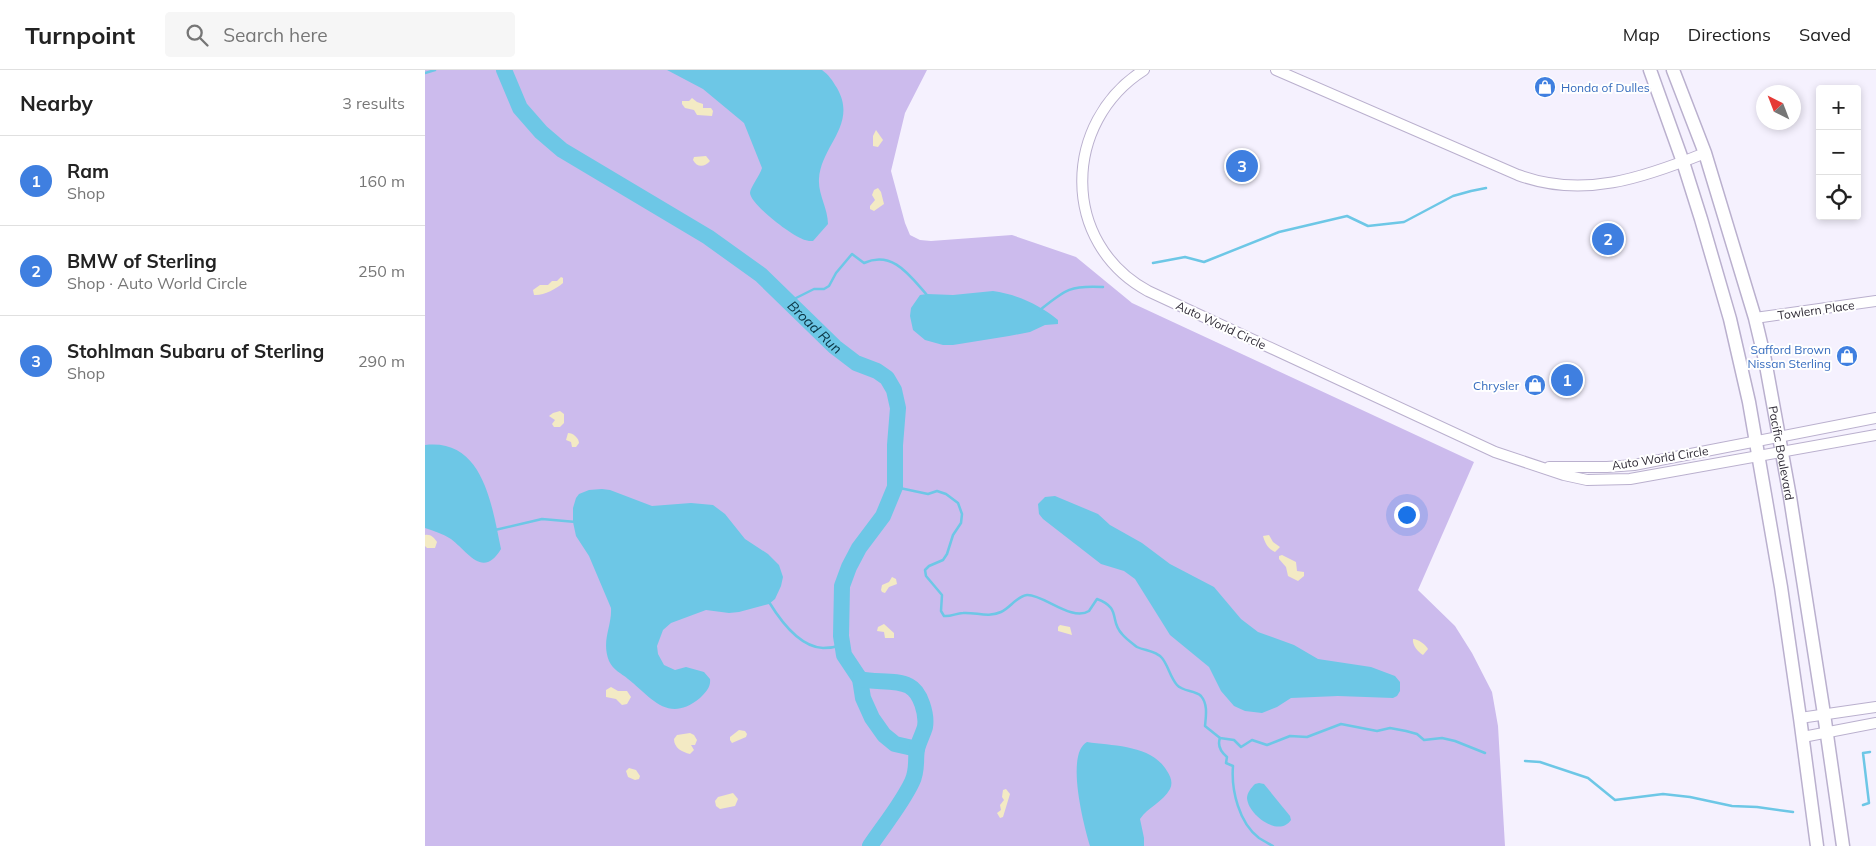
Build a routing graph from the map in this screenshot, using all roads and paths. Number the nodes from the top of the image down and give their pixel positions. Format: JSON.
{"nodes":[{"id":1,"x":1144,"y":70,"type":"edge"},
{"id":2,"x":1276,"y":70,"type":"edge"},
{"id":3,"x":1650,"y":70,"type":"edge"},
{"id":4,"x":1673,"y":70,"type":"edge"},
{"id":5,"x":1705,"y":153,"type":"junction"},
{"id":6,"x":1683,"y":162,"type":"junction"},
{"id":7,"x":1876,"y":301,"type":"edge"},
{"id":8,"x":1755,"y":318,"type":"junction"},
{"id":9,"x":1876,"y":418,"type":"edge"},
{"id":10,"x":1876,"y":435,"type":"edge"},
{"id":11,"x":1779,"y":436,"type":"junction"},
{"id":12,"x":1757,"y":441,"type":"junction"},
{"id":13,"x":1782,"y":453,"type":"junction"},
{"id":14,"x":1760,"y":457,"type":"junction"},
{"id":15,"x":1539,"y":467,"type":"junction"},
{"id":16,"x":1876,"y":707,"type":"edge"},
{"id":17,"x":1824,"y":714,"type":"junction"},
{"id":18,"x":1800,"y":718,"type":"junction"},
{"id":19,"x":1876,"y":723,"type":"edge"},
{"id":20,"x":1826,"y":731,"type":"junction"},
{"id":21,"x":1803,"y":736,"type":"junction"},
{"id":22,"x":1817,"y":846,"type":"edge"},
{"id":23,"x":1843,"y":846,"type":"edge"}],
"edges":[{"from":1,"to":15,"type":"street","name":"Auto World Circle"},
{"from":2,"to":6,"type":"street"},
{"from":3,"to":6,"type":"main road","name":"Pacific Boulevard"},
{"from":4,"to":5,"type":"main road","name":"Pacific Boulevard"},
{"from":5,"to":6,"type":"street"},
{"from":5,"to":8,"type":"main road","name":"Pacific Boulevard"},
{"from":6,"to":12,"type":"main road","name":"Pacific Boulevard"},
{"from":7,"to":8,"type":"street","name":"Towlern Place"},
{"from":8,"to":11,"type":"main road","name":"Pacific Boulevard"},
{"from":9,"to":11,"type":"street","name":"Auto World Circle"},
{"from":10,"to":13,"type":"street","name":"Auto World Circle"},
{"from":11,"to":12,"type":"street","name":"Auto World Circle"},
{"from":11,"to":13,"type":"main road","name":"Pacific Boulevard"},
{"from":12,"to":14,"type":"main road","name":"Pacific Boulevard"},
{"from":12,"to":15,"type":"street","name":"Auto World Circle"},
{"from":13,"to":14,"type":"street","name":"Auto World Circle"},
{"from":13,"to":17,"type":"main road","name":"Pacific Boulevard"},
{"from":14,"to":15,"type":"street","name":"Auto World Circle"},
{"from":14,"to":18,"type":"main road","name":"Pacific Boulevard"},
{"from":16,"to":17,"type":"street"},
{"from":17,"to":18,"type":"street"},
{"from":17,"to":20,"type":"main road","name":"Pacific Boulevard"},
{"from":18,"to":21,"type":"main road","name":"Pacific Boulevard"},
{"from":19,"to":20,"type":"street"},
{"from":20,"to":21,"type":"street"},
{"from":20,"to":23,"type":"main road","name":"Pacific Boulevard"},
{"from":21,"to":22,"type":"main road","name":"Pacific Boulevard"}]}
